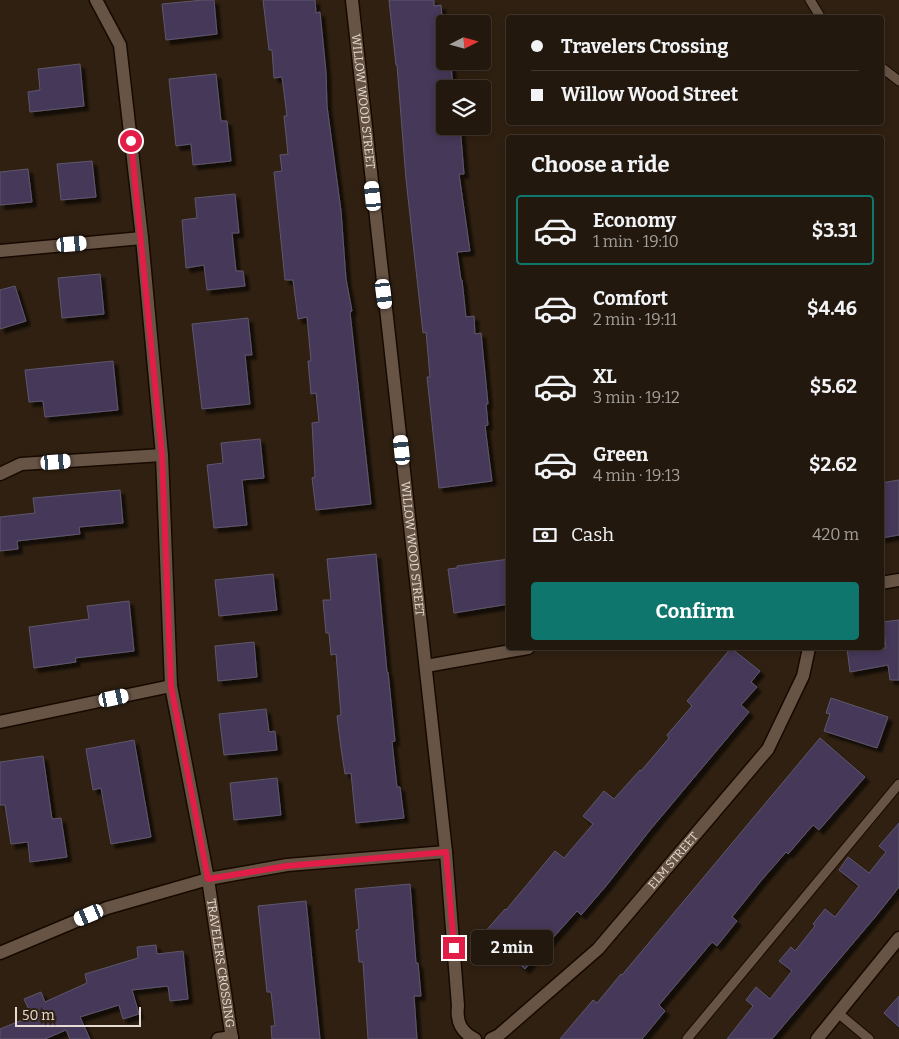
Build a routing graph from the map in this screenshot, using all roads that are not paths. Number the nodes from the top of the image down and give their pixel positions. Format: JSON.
{"nodes":[{"id":1,"x":96,"y":0,"type":"edge"},
{"id":2,"x":352,"y":0,"type":"edge"},
{"id":3,"x":810,"y":0,"type":"edge"},
{"id":4,"x":819,"y":15,"type":"edge"},
{"id":5,"x":884,"y":69,"type":"edge"},
{"id":6,"x":899,"y":81,"type":"edge"},
{"id":7,"x":142,"y":238,"type":"junction"},
{"id":8,"x":0,"y":251,"type":"edge"},
{"id":9,"x":162,"y":455,"type":"junction"},
{"id":10,"x":0,"y":474,"type":"edge"},
{"id":11,"x":899,"y":580,"type":"edge"},
{"id":12,"x":884,"y":582,"type":"edge"},
{"id":13,"x":517,"y":650,"type":"edge"},
{"id":14,"x":808,"y":650,"type":"edge"},
{"id":15,"x":426,"y":666,"type":"junction"},
{"id":16,"x":171,"y":686,"type":"junction"},
{"id":17,"x":0,"y":722,"type":"edge"},
{"id":18,"x":899,"y":784,"type":"edge"},
{"id":19,"x":446,"y":852,"type":"junction"},
{"id":20,"x":208,"y":879,"type":"junction"},
{"id":21,"x":899,"y":938,"type":"edge"},
{"id":22,"x":0,"y":952,"type":"edge"},
{"id":23,"x":838,"y":1013,"type":"junction"},
{"id":24,"x":472,"y":1037,"type":"edge"},
{"id":25,"x":232,"y":1038,"type":"edge"},
{"id":26,"x":218,"y":1039,"type":"edge"},
{"id":27,"x":491,"y":1039,"type":"edge"},
{"id":28,"x":687,"y":1039,"type":"edge"},
{"id":29,"x":817,"y":1039,"type":"edge"},
{"id":30,"x":869,"y":1039,"type":"edge"}],
"edges":[{"from":1,"to":7,"type":"street","name":"TRAVELERS CROSSING"},
{"from":2,"to":15,"type":"street","name":"WILLOW WOOD STREET"},
{"from":3,"to":4,"type":"lane"},
{"from":5,"to":6,"type":"lane"},
{"from":7,"to":8,"type":"street"},
{"from":7,"to":9,"type":"street","name":"TRAVELERS CROSSING"},
{"from":9,"to":10,"type":"street"},
{"from":9,"to":16,"type":"street","name":"TRAVELERS CROSSING"},
{"from":11,"to":12,"type":"street"},
{"from":13,"to":15,"type":"street"},
{"from":14,"to":27,"type":"street","name":"ELM STREET"},
{"from":15,"to":19,"type":"street","name":"WILLOW WOOD STREET"},
{"from":16,"to":17,"type":"street"},
{"from":16,"to":20,"type":"street","name":"TRAVELERS CROSSING"},
{"from":18,"to":28,"type":"lane"},
{"from":19,"to":20,"type":"street"},
{"from":19,"to":24,"type":"street","name":"WILLOW WOOD STREET"},
{"from":20,"to":22,"type":"street"},
{"from":20,"to":25,"type":"street","name":"TRAVELERS CROSSING"},
{"from":21,"to":23,"type":"street"},
{"from":23,"to":29,"type":"street"},
{"from":23,"to":30,"type":"lane"},
{"from":25,"to":26,"type":"street"}]}
